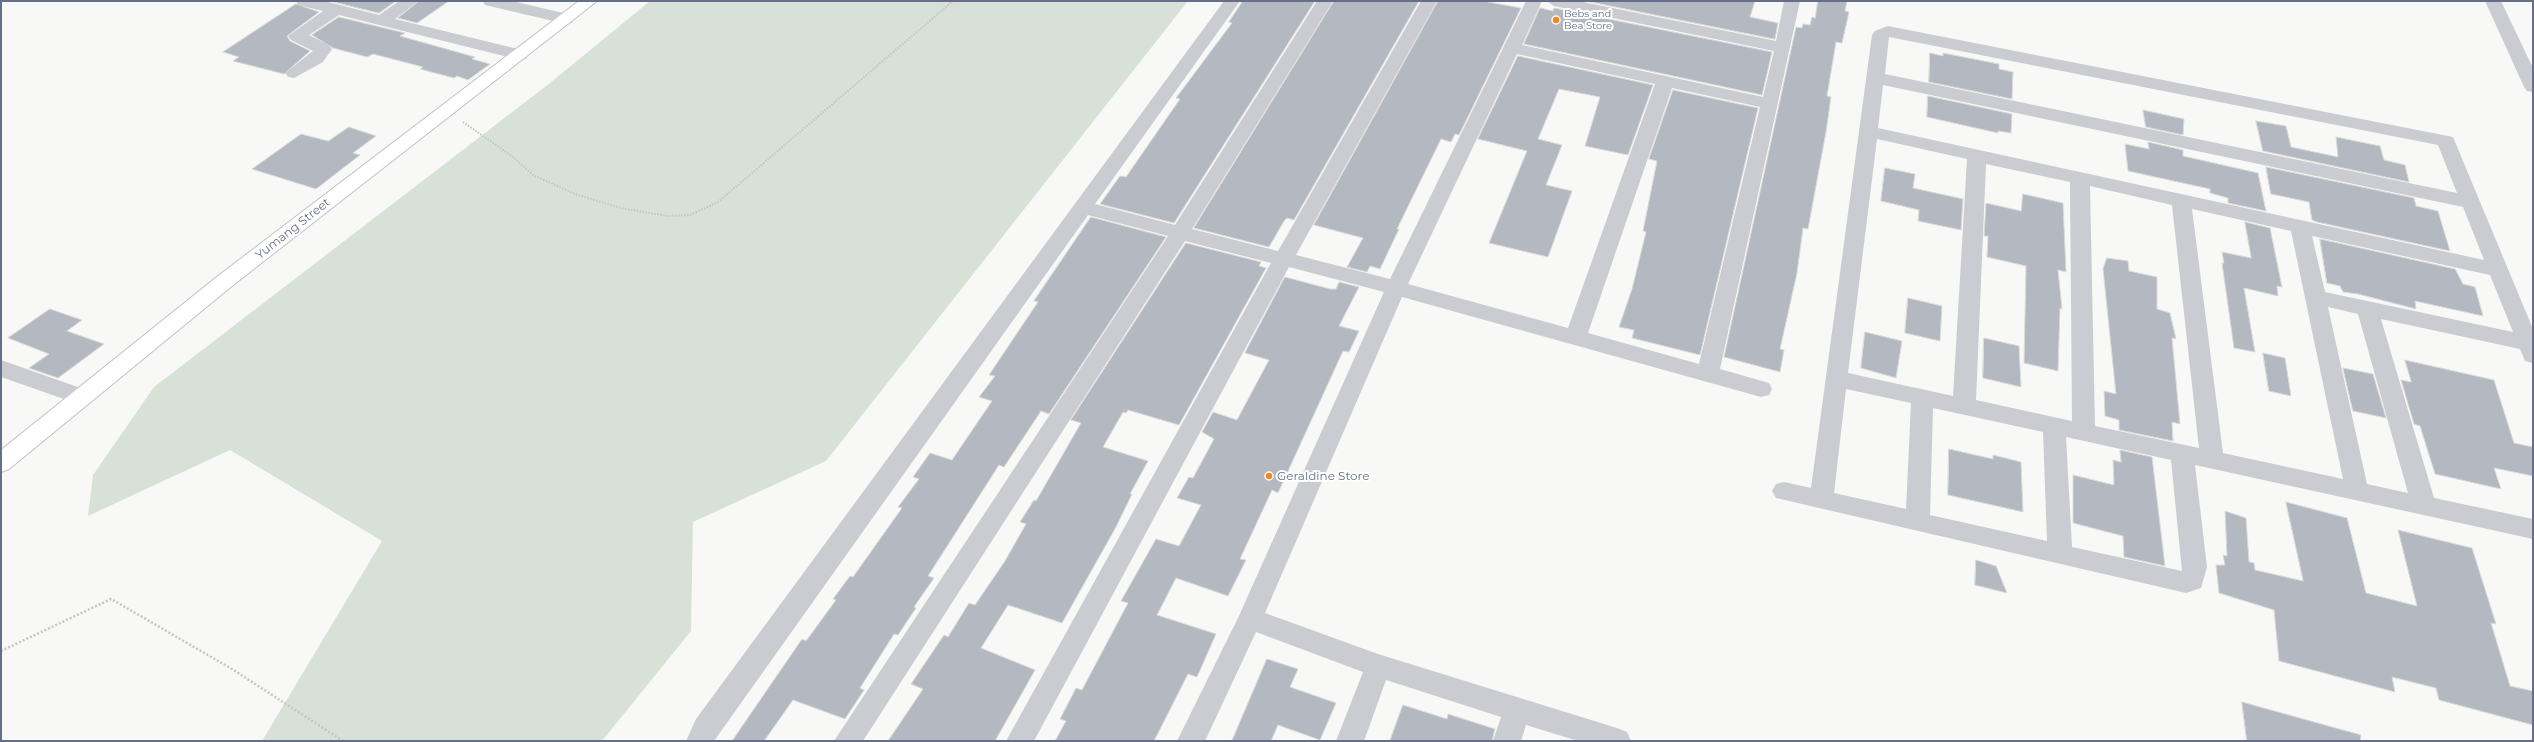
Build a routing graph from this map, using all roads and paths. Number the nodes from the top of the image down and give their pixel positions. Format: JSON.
{"nodes":[{"id":1,"x":304,"y":1,"type":"edge"},
{"id":2,"x":410,"y":1,"type":"edge"},
{"id":3,"x":491,"y":1,"type":"edge"},
{"id":4,"x":589,"y":1,"type":"edge"},
{"id":5,"x":953,"y":1,"type":"edge"},
{"id":6,"x":1232,"y":1,"type":"edge"},
{"id":7,"x":1325,"y":1,"type":"edge"},
{"id":8,"x":1429,"y":1,"type":"edge"},
{"id":9,"x":1534,"y":1,"type":"edge"},
{"id":10,"x":1554,"y":1,"type":"edge"},
{"id":11,"x":1792,"y":1,"type":"edge"},
{"id":12,"x":2493,"y":1,"type":"edge"},
{"id":13,"x":337,"y":9,"type":"junction"},
{"id":14,"x":566,"y":19,"type":"junction"},
{"id":15,"x":382,"y":20,"type":"junction"},
{"id":16,"x":1513,"y":48,"type":"junction"},
{"id":17,"x":1783,"y":48,"type":"junction"},
{"id":18,"x":520,"y":56,"type":"junction"},
{"id":19,"x":294,"y":74,"type":"dead end"},
{"id":20,"x":1876,"y":78,"type":"junction"},
{"id":21,"x":1665,"y":82,"type":"junction"},
{"id":22,"x":2533,"y":87,"type":"edge"},
{"id":23,"x":1770,"y":104,"type":"junction"},
{"id":24,"x":448,"y":111,"type":"junction"},
{"id":25,"x":1869,"y":132,"type":"junction"},
{"id":26,"x":1977,"y":156,"type":"junction"},
{"id":27,"x":2080,"y":178,"type":"junction"},
{"id":28,"x":2181,"y":200,"type":"junction"},
{"id":29,"x":2471,"y":202,"type":"junction"},
{"id":30,"x":1084,"y":208,"type":"junction"},
{"id":31,"x":2300,"y":226,"type":"junction"},
{"id":32,"x":1181,"y":231,"type":"junction"},
{"id":33,"x":1284,"y":258,"type":"junction"},
{"id":34,"x":2499,"y":270,"type":"junction"},
{"id":35,"x":1396,"y":288,"type":"junction"},
{"id":36,"x":2315,"y":297,"type":"junction"},
{"id":37,"x":2367,"y":308,"type":"junction"},
{"id":38,"x":1576,"y":337,"type":"junction"},
{"id":39,"x":2531,"y":349,"type":"edge"},
{"id":40,"x":1,"y":368,"type":"edge"},
{"id":41,"x":1708,"y":373,"type":"junction"},
{"id":42,"x":1837,"y":379,"type":"junction"},
{"id":43,"x":1761,"y":389,"type":"dead end"},
{"id":44,"x":81,"y":397,"type":"junction"},
{"id":45,"x":1922,"y":397,"type":"junction"},
{"id":46,"x":1964,"y":406,"type":"junction"},
{"id":47,"x":2054,"y":426,"type":"junction"},
{"id":48,"x":2084,"y":432,"type":"junction"},
{"id":49,"x":2182,"y":453,"type":"junction"},
{"id":50,"x":2212,"y":460,"type":"junction"},
{"id":51,"x":1,"y":463,"type":"edge"},
{"id":52,"x":2357,"y":491,"type":"junction"},
{"id":53,"x":1784,"y":492,"type":"dead end"},
{"id":54,"x":1821,"y":500,"type":"junction"},
{"id":55,"x":2424,"y":506,"type":"junction"},
{"id":56,"x":1918,"y":522,"type":"junction"},
{"id":57,"x":2533,"y":529,"type":"edge"},
{"id":58,"x":2060,"y":555,"type":"junction"},
{"id":59,"x":1250,"y":619,"type":"junction"},
{"id":60,"x":1,"y":651,"type":"edge"},
{"id":61,"x":1378,"y":666,"type":"junction"},
{"id":62,"x":1517,"y":710,"type":"junction"},
{"id":63,"x":343,"y":741,"type":"edge"},
{"id":64,"x":700,"y":741,"type":"edge"},
{"id":65,"x":848,"y":741,"type":"edge"},
{"id":66,"x":1020,"y":741,"type":"edge"},
{"id":67,"x":1191,"y":741,"type":"edge"},
{"id":68,"x":1350,"y":741,"type":"edge"},
{"id":69,"x":1507,"y":741,"type":"edge"},
{"id":70,"x":1617,"y":741,"type":"edge"}],
"edges":[{"from":1,"to":13,"type":"street"},
{"from":2,"to":15,"type":"street"},
{"from":3,"to":14,"type":"street"},
{"from":4,"to":14,"type":"main road","name":"Yumang Street"},
{"from":5,"to":24,"type":"path"},
{"from":6,"to":30,"type":"street"},
{"from":7,"to":32,"type":"street"},
{"from":8,"to":33,"type":"street"},
{"from":9,"to":16,"type":"street"},
{"from":10,"to":17,"type":"street"},
{"from":11,"to":17,"type":"street"},
{"from":12,"to":22,"type":"street"},
{"from":13,"to":15,"type":"street"},
{"from":13,"to":19,"type":"street"},
{"from":14,"to":18,"type":"main road","name":"Yumang Street"},
{"from":15,"to":18,"type":"street"},
{"from":16,"to":21,"type":"street"},
{"from":16,"to":35,"type":"street"},
{"from":17,"to":23,"type":"street"},
{"from":18,"to":24,"type":"main road","name":"Yumang Street"},
{"from":20,"to":25,"type":"street"},
{"from":20,"to":29,"type":"street"},
{"from":20,"to":29,"type":"street"},
{"from":21,"to":23,"type":"street"},
{"from":21,"to":38,"type":"street"},
{"from":23,"to":41,"type":"street"},
{"from":24,"to":44,"type":"main road","name":"Yumang Street"},
{"from":25,"to":26,"type":"street"},
{"from":25,"to":42,"type":"street"},
{"from":26,"to":27,"type":"street"},
{"from":26,"to":46,"type":"street"},
{"from":27,"to":28,"type":"street"},
{"from":27,"to":48,"type":"street"},
{"from":28,"to":31,"type":"street"},
{"from":28,"to":50,"type":"street"},
{"from":29,"to":34,"type":"street"},
{"from":30,"to":32,"type":"street"},
{"from":30,"to":64,"type":"street"},
{"from":31,"to":34,"type":"street"},
{"from":31,"to":36,"type":"street"},
{"from":32,"to":33,"type":"street"},
{"from":32,"to":65,"type":"street"},
{"from":33,"to":35,"type":"street"},
{"from":33,"to":66,"type":"street"},
{"from":34,"to":39,"type":"street"},
{"from":35,"to":38,"type":"street"},
{"from":35,"to":59,"type":"street"},
{"from":36,"to":37,"type":"street"},
{"from":36,"to":52,"type":"street"},
{"from":37,"to":39,"type":"street"},
{"from":37,"to":55,"type":"street"},
{"from":38,"to":41,"type":"street"},
{"from":40,"to":44,"type":"street"},
{"from":41,"to":43,"type":"street"},
{"from":42,"to":45,"type":"street"},
{"from":42,"to":54,"type":"street"},
{"from":44,"to":51,"type":"main road","name":"Yumang Street"},
{"from":45,"to":46,"type":"street"},
{"from":45,"to":56,"type":"street"},
{"from":46,"to":47,"type":"street"},
{"from":47,"to":48,"type":"street"},
{"from":47,"to":58,"type":"street"},
{"from":48,"to":49,"type":"street"},
{"from":49,"to":50,"type":"street"},
{"from":49,"to":58,"type":"street"},
{"from":50,"to":52,"type":"street"},
{"from":52,"to":55,"type":"street"},
{"from":53,"to":54,"type":"street"},
{"from":54,"to":56,"type":"street"},
{"from":55,"to":57,"type":"street"},
{"from":56,"to":58,"type":"street"},
{"from":59,"to":61,"type":"street"},
{"from":59,"to":67,"type":"street"},
{"from":60,"to":63,"type":"path"},
{"from":61,"to":62,"type":"street"},
{"from":61,"to":68,"type":"street"},
{"from":62,"to":69,"type":"street"},
{"from":62,"to":70,"type":"street"}]}
